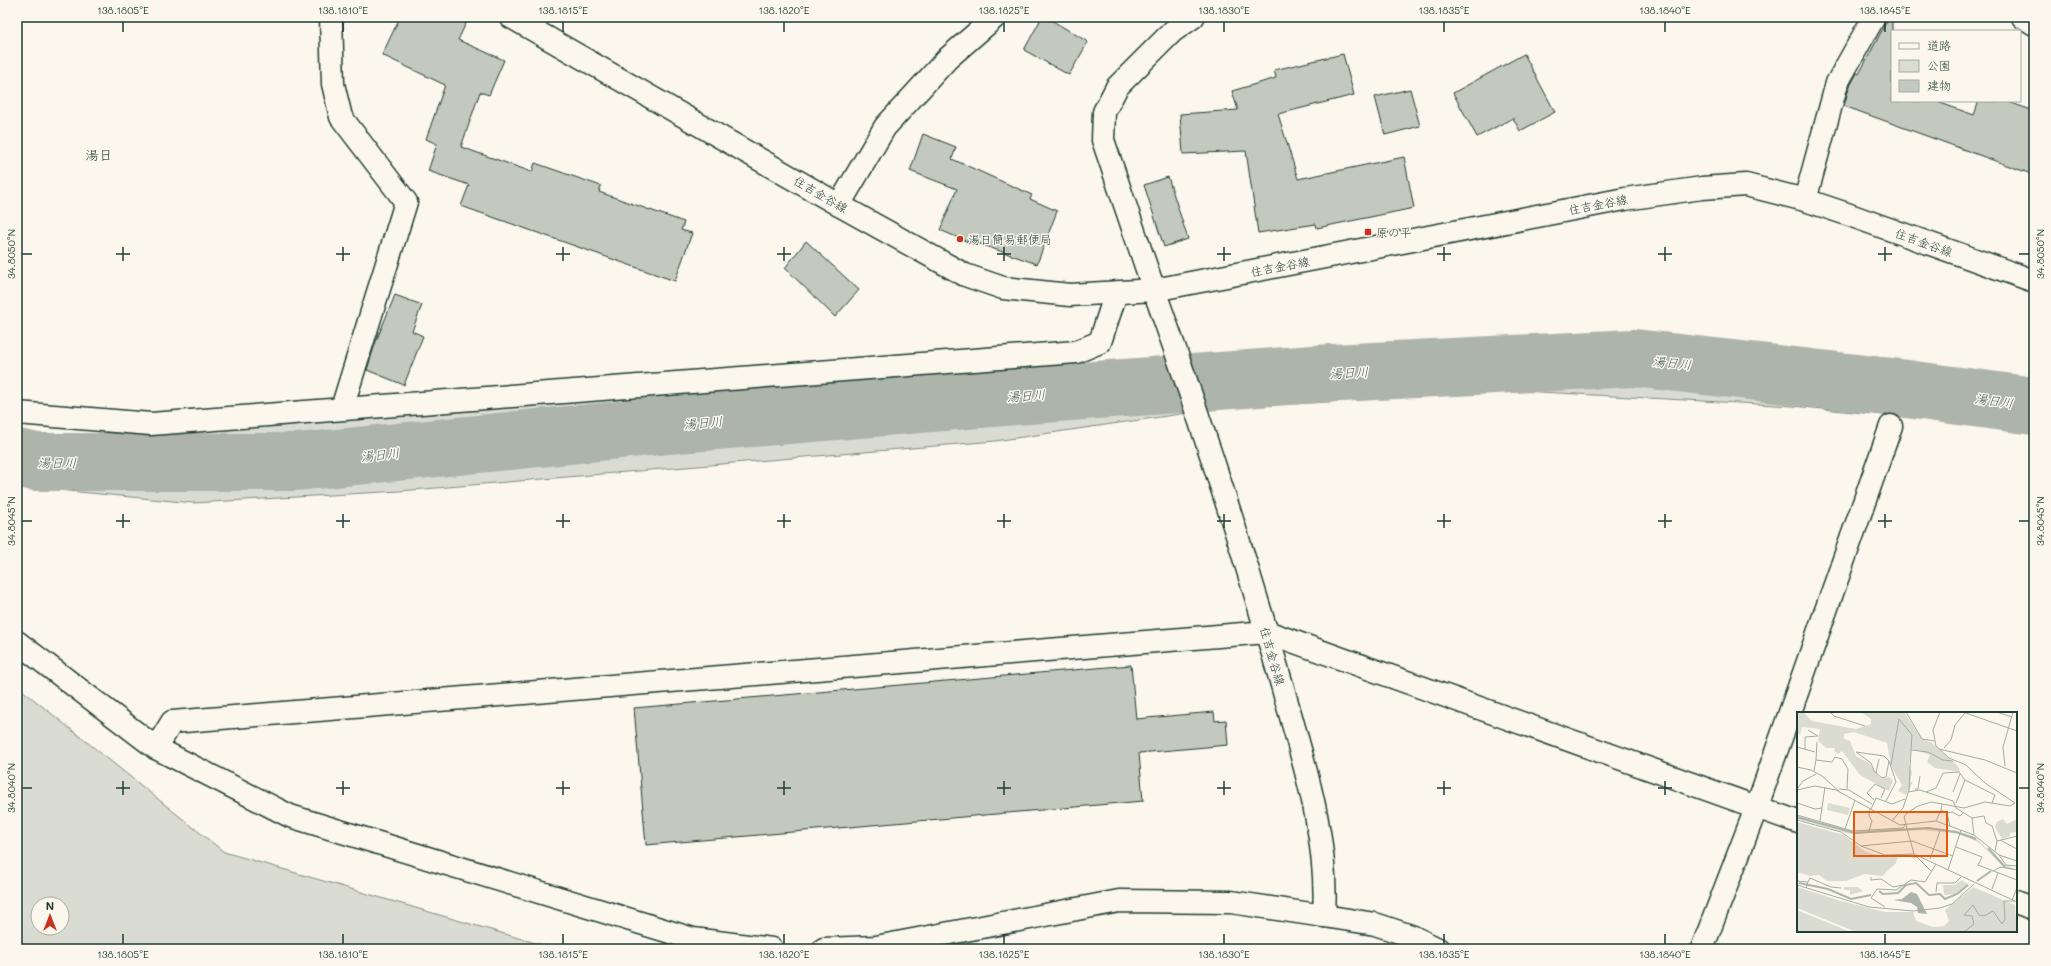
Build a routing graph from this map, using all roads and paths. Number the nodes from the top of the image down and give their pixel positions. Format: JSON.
{"nodes":[{"id":1,"x":331,"y":17,"type":"edge"},
{"id":2,"x":511,"y":17,"type":"edge"},
{"id":3,"x":995,"y":17,"type":"edge"},
{"id":4,"x":1193,"y":17,"type":"edge"},
{"id":5,"x":1874,"y":17,"type":"edge"},
{"id":6,"x":2023,"y":17,"type":"edge"},
{"id":7,"x":2034,"y":24,"type":"edge"},
{"id":8,"x":1805,"y":200,"type":"junction"},
{"id":9,"x":839,"y":205,"type":"junction"},
{"id":10,"x":2034,"y":281,"type":"edge"},
{"id":11,"x":1154,"y":290,"type":"junction"},
{"id":12,"x":1116,"y":292,"type":"junction"},
{"id":13,"x":342,"y":408,"type":"junction"},
{"id":14,"x":17,"y":413,"type":"edge"},
{"id":15,"x":1890,"y":426,"type":"dead end"},
{"id":16,"x":1267,"y":632,"type":"junction"},
{"id":17,"x":17,"y":642,"type":"edge"},
{"id":18,"x":156,"y":748,"type":"junction"},
{"id":19,"x":1757,"y":806,"type":"junction"},
{"id":20,"x":1797,"y":822,"type":"edge"},
{"id":21,"x":2017,"y":902,"type":"edge"},
{"id":22,"x":2034,"y":909,"type":"edge"},
{"id":23,"x":1324,"y":916,"type":"junction"},
{"id":24,"x":772,"y":949,"type":"edge"},
{"id":25,"x":824,"y":949,"type":"edge"},
{"id":26,"x":1438,"y":949,"type":"edge"},
{"id":27,"x":1702,"y":949,"type":"edge"}],
"edges":[{"from":1,"to":13,"type":"street"},
{"from":2,"to":9,"type":"street","name":"住吉金谷線"},
{"from":3,"to":9,"type":"street"},
{"from":4,"to":11,"type":"street"},
{"from":5,"to":8,"type":"street"},
{"from":6,"to":7,"type":"street"},
{"from":8,"to":10,"type":"street","name":"住吉金谷線"},
{"from":8,"to":11,"type":"street","name":"住吉金谷線"},
{"from":9,"to":12,"type":"street","name":"住吉金谷線"},
{"from":11,"to":12,"type":"street","name":"住吉金谷線"},
{"from":11,"to":16,"type":"street","name":"住吉金谷線"},
{"from":12,"to":13,"type":"street"},
{"from":13,"to":14,"type":"street"},
{"from":15,"to":19,"type":"street"},
{"from":16,"to":18,"type":"street"},
{"from":16,"to":19,"type":"street"},
{"from":16,"to":23,"type":"street","name":"住吉金谷線"},
{"from":17,"to":18,"type":"street"},
{"from":18,"to":24,"type":"street"},
{"from":19,"to":20,"type":"street"},
{"from":19,"to":27,"type":"street"},
{"from":21,"to":22,"type":"street"},
{"from":23,"to":25,"type":"street"},
{"from":23,"to":26,"type":"street"}]}
